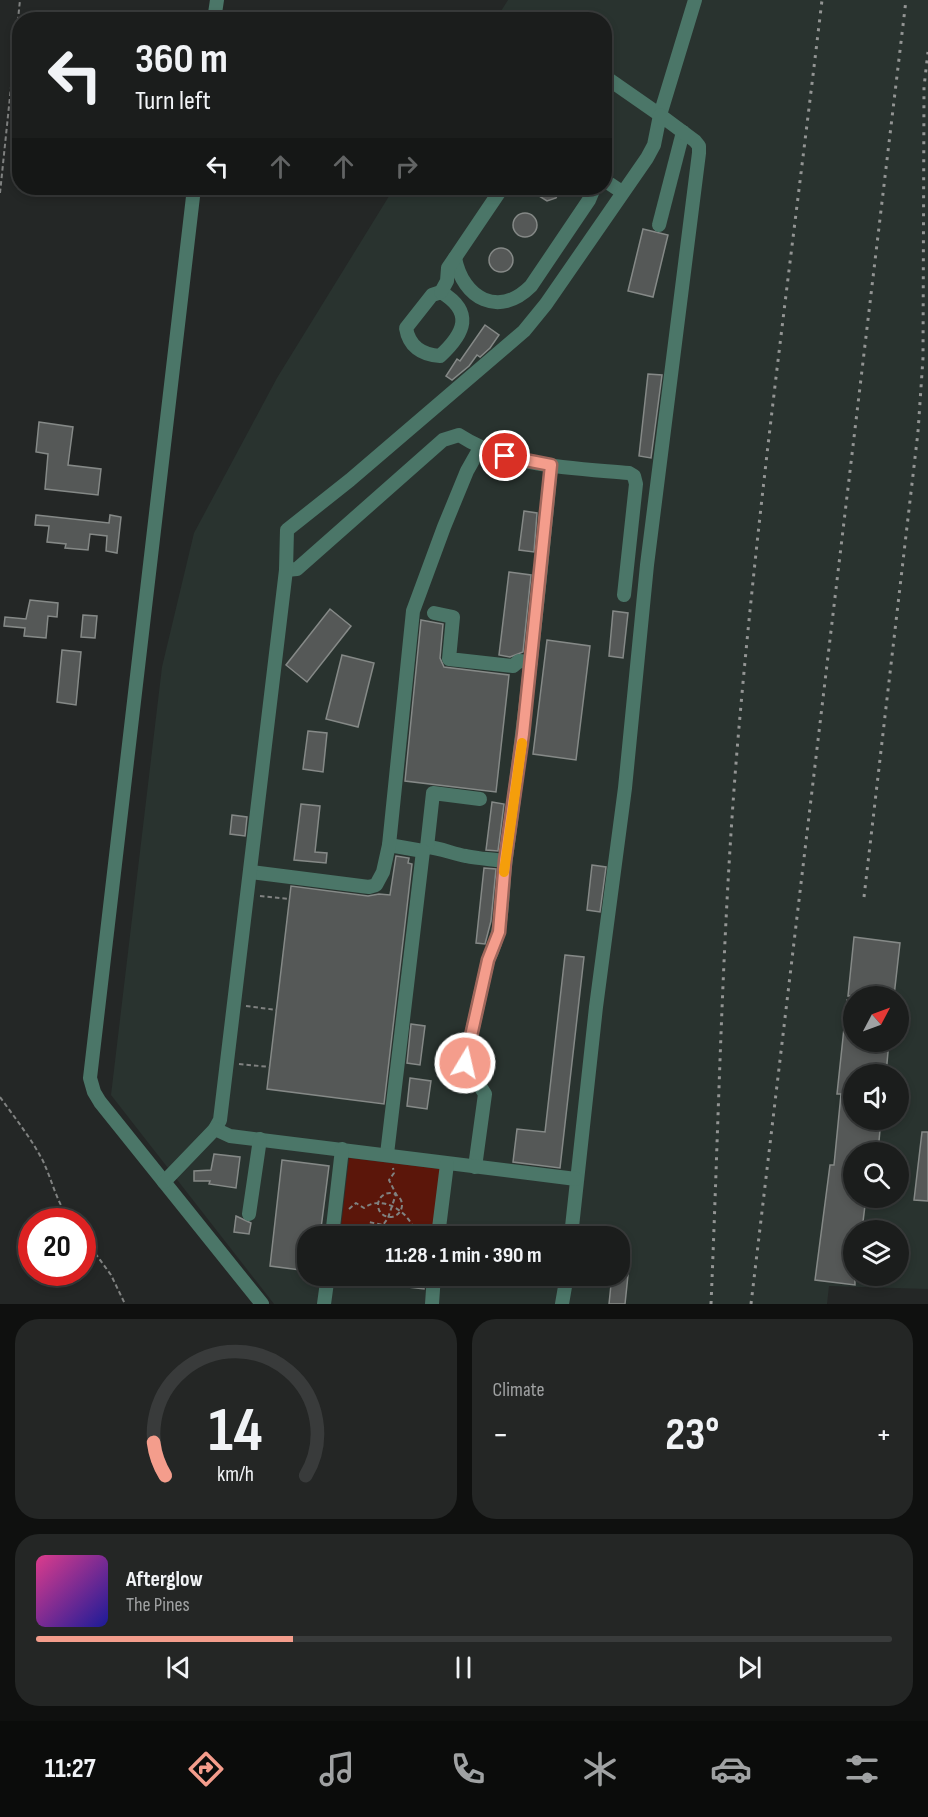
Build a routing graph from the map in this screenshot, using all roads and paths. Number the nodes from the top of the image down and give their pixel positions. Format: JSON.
{"nodes":[{"id":1,"x":695,"y":0,"type":"edge"},
{"id":2,"x":12,"y":77,"type":"edge"},
{"id":3,"x":612,"y":82,"type":"edge"},
{"id":4,"x":660,"y":115,"type":"junction"},
{"id":5,"x":683,"y":132,"type":"junction"},
{"id":6,"x":612,"y":185,"type":"edge"},
{"id":7,"x":622,"y":192,"type":"junction"},
{"id":8,"x":0,"y":193,"type":"edge"},
{"id":9,"x":193,"y":195,"type":"edge"},
{"id":10,"x":497,"y":195,"type":"edge"},
{"id":11,"x":590,"y":195,"type":"edge"},
{"id":12,"x":660,"y":225,"type":"dead end"},
{"id":13,"x":455,"y":258,"type":"junction"},
{"id":14,"x":441,"y":292,"type":"junction"},
{"id":15,"x":480,"y":448,"type":"junction"},
{"id":16,"x":551,"y":465,"type":"junction"},
{"id":17,"x":286,"y":570,"type":"junction"},
{"id":18,"x":418,"y":595,"type":"junction"},
{"id":19,"x":624,"y":595,"type":"dead end"},
{"id":20,"x":531,"y":662,"type":"junction"},
{"id":21,"x":480,"y":799,"type":"dead end"},
{"id":22,"x":389,"y":845,"type":"junction"},
{"id":23,"x":425,"y":849,"type":"junction"},
{"id":24,"x":505,"y":861,"type":"junction"},
{"id":25,"x":251,"y":872,"type":"junction"},
{"id":26,"x":248,"y":894,"type":"junction"},
{"id":27,"x":290,"y":899,"type":"dead end"},
{"id":28,"x":234,"y":1004,"type":"junction"},
{"id":29,"x":277,"y":1010,"type":"dead end"},
{"id":30,"x":227,"y":1063,"type":"junction"},
{"id":31,"x":270,"y":1067,"type":"dead end"},
{"id":32,"x":0,"y":1097,"type":"edge"},
{"id":33,"x":215,"y":1129,"type":"junction"},
{"id":34,"x":260,"y":1139,"type":"junction"},
{"id":35,"x":342,"y":1149,"type":"junction"},
{"id":36,"x":389,"y":1155,"type":"junction"},
{"id":37,"x":447,"y":1164,"type":"junction"},
{"id":38,"x":475,"y":1167,"type":"junction"},
{"id":39,"x":576,"y":1179,"type":"junction"},
{"id":40,"x":165,"y":1182,"type":"junction"},
{"id":41,"x":396,"y":1194,"type":"junction"},
{"id":42,"x":377,"y":1202,"type":"junction"},
{"id":43,"x":391,"y":1204,"type":"junction"},
{"id":44,"x":62,"y":1208,"type":"edge"},
{"id":45,"x":400,"y":1212,"type":"junction"},
{"id":46,"x":249,"y":1214,"type":"dead end"},
{"id":47,"x":334,"y":1216,"type":"junction"},
{"id":48,"x":388,"y":1217,"type":"junction"},
{"id":49,"x":333,"y":1226,"type":"edge"},
{"id":50,"x":368,"y":1226,"type":"edge"},
{"id":51,"x":413,"y":1226,"type":"edge"},
{"id":52,"x":439,"y":1226,"type":"edge"},
{"id":53,"x":572,"y":1226,"type":"edge"},
{"id":54,"x":96,"y":1254,"type":"edge"},
{"id":55,"x":326,"y":1286,"type":"edge"},
{"id":56,"x":433,"y":1286,"type":"edge"},
{"id":57,"x":565,"y":1286,"type":"edge"},
{"id":58,"x":125,"y":1304,"type":"edge"},
{"id":59,"x":262,"y":1304,"type":"edge"},
{"id":60,"x":324,"y":1304,"type":"edge"},
{"id":61,"x":432,"y":1304,"type":"edge"},
{"id":62,"x":562,"y":1304,"type":"edge"}],
"edges":[{"from":1,"to":4,"type":"lane"},
{"from":2,"to":8,"type":"path"},
{"from":3,"to":4,"type":"lane"},
{"from":4,"to":5,"type":"lane"},
{"from":4,"to":7,"type":"lane"},
{"from":5,"to":12,"type":"lane"},
{"from":5,"to":39,"type":"lane"},
{"from":6,"to":7,"type":"lane"},
{"from":7,"to":17,"type":"lane"},
{"from":9,"to":40,"type":"lane"},
{"from":10,"to":13,"type":"lane"},
{"from":11,"to":13,"type":"lane"},
{"from":13,"to":14,"type":"lane"},
{"from":14,"to":14,"type":"lane"},
{"from":15,"to":16,"type":"lane"},
{"from":15,"to":17,"type":"lane"},
{"from":15,"to":18,"type":"lane"},
{"from":16,"to":19,"type":"lane"},
{"from":16,"to":20,"type":"lane"},
{"from":17,"to":25,"type":"lane"},
{"from":18,"to":20,"type":"lane"},
{"from":18,"to":22,"type":"lane"},
{"from":20,"to":24,"type":"lane"},
{"from":21,"to":23,"type":"lane"},
{"from":22,"to":23,"type":"lane"},
{"from":22,"to":25,"type":"lane"},
{"from":23,"to":24,"type":"lane"},
{"from":23,"to":36,"type":"lane"},
{"from":24,"to":38,"type":"lane"},
{"from":25,"to":26,"type":"lane"},
{"from":26,"to":27,"type":"path"},
{"from":26,"to":28,"type":"lane"},
{"from":28,"to":29,"type":"path"},
{"from":28,"to":30,"type":"lane"},
{"from":30,"to":31,"type":"path"},
{"from":30,"to":33,"type":"lane"},
{"from":32,"to":44,"type":"path"},
{"from":33,"to":34,"type":"lane"},
{"from":33,"to":40,"type":"lane"},
{"from":34,"to":35,"type":"lane"},
{"from":34,"to":46,"type":"lane"},
{"from":35,"to":36,"type":"lane"},
{"from":35,"to":47,"type":"lane"},
{"from":36,"to":37,"type":"lane"},
{"from":36,"to":41,"type":"path"},
{"from":37,"to":38,"type":"lane"},
{"from":37,"to":52,"type":"lane"},
{"from":38,"to":39,"type":"lane"},
{"from":39,"to":53,"type":"lane"},
{"from":40,"to":59,"type":"lane"},
{"from":41,"to":42,"type":"path"},
{"from":41,"to":43,"type":"path"},
{"from":41,"to":45,"type":"path"},
{"from":42,"to":43,"type":"path"},
{"from":42,"to":47,"type":"path"},
{"from":42,"to":48,"type":"path"},
{"from":43,"to":45,"type":"path"},
{"from":43,"to":48,"type":"path"},
{"from":45,"to":48,"type":"path"},
{"from":45,"to":51,"type":"path"},
{"from":47,"to":49,"type":"lane"},
{"from":48,"to":50,"type":"path"},
{"from":54,"to":58,"type":"path"},
{"from":55,"to":60,"type":"lane"},
{"from":56,"to":61,"type":"lane"},
{"from":57,"to":62,"type":"lane"}]}
